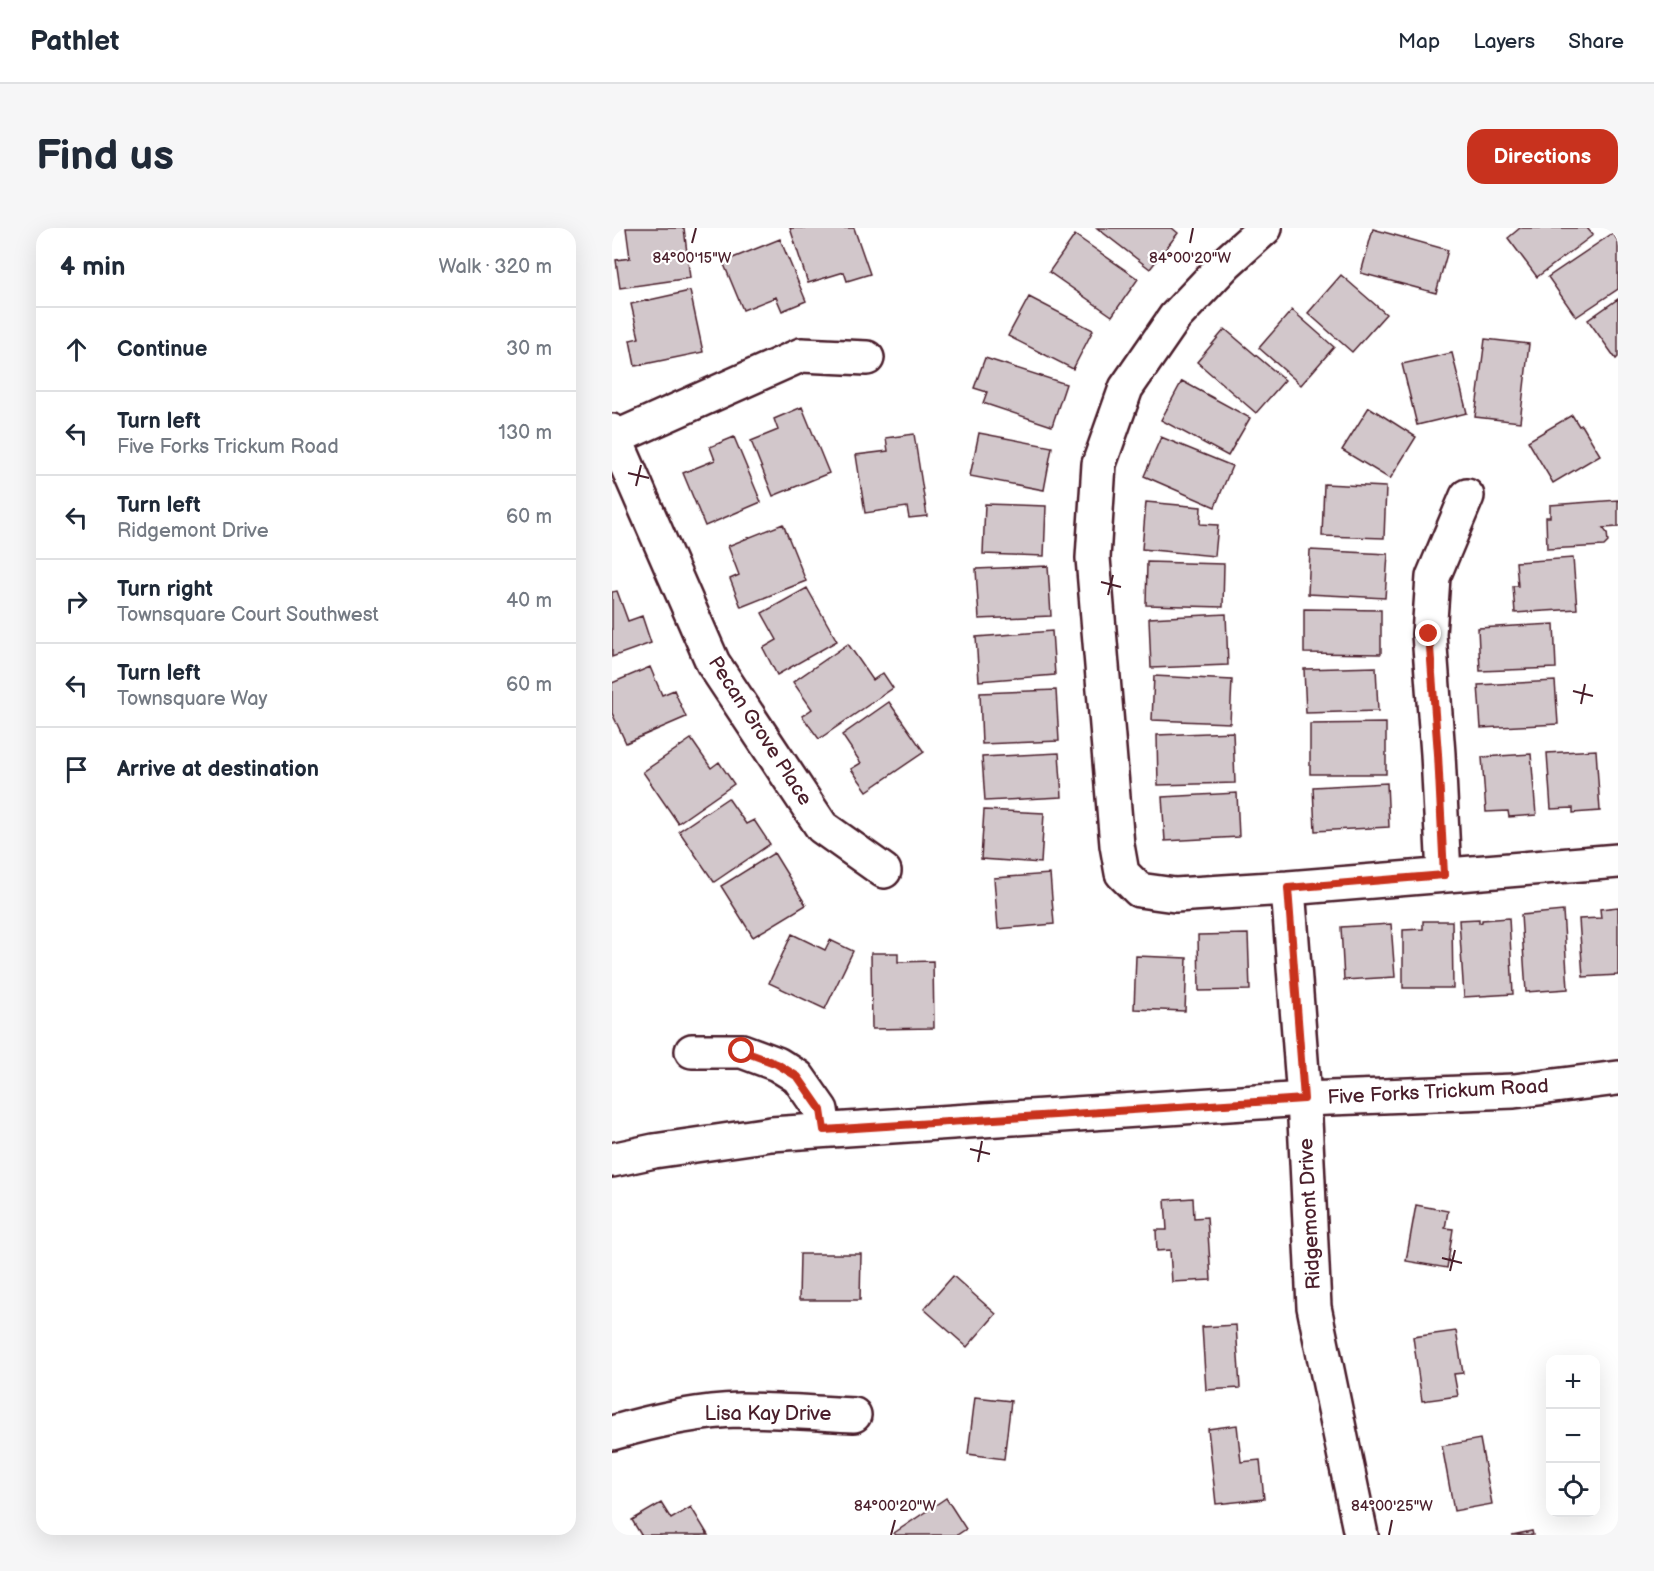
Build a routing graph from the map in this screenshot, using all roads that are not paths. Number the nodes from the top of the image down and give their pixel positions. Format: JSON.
{"nodes":[{"id":1,"x":1265,"y":228,"type":"edge"},
{"id":2,"x":867,"y":358,"type":"dead end"},
{"id":3,"x":614,"y":435,"type":"edge"},
{"id":4,"x":1467,"y":496,"type":"dead end"},
{"id":5,"x":1618,"y":861,"type":"edge"},
{"id":6,"x":884,"y":871,"type":"dead end"},
{"id":7,"x":1444,"y":875,"type":"junction"},
{"id":8,"x":1288,"y":888,"type":"junction"},
{"id":9,"x":708,"y":1059,"type":"dead end"},
{"id":10,"x":1618,"y":1078,"type":"edge"},
{"id":11,"x":1304,"y":1099,"type":"junction"},
{"id":12,"x":824,"y":1130,"type":"junction"},
{"id":13,"x":612,"y":1160,"type":"edge"},
{"id":14,"x":854,"y":1415,"type":"dead end"},
{"id":15,"x":612,"y":1433,"type":"edge"},
{"id":16,"x":1361,"y":1535,"type":"edge"}],
"edges":[{"from":1,"to":8,"type":"street"},
{"from":2,"to":3,"type":"street"},
{"from":3,"to":6,"type":"street","name":"Pecan Grove Place"},
{"from":4,"to":7,"type":"street"},
{"from":5,"to":7,"type":"street"},
{"from":7,"to":8,"type":"street"},
{"from":8,"to":11,"type":"street","name":"Ridgemont Drive"},
{"from":9,"to":12,"type":"street"},
{"from":10,"to":11,"type":"street","name":"Five Forks Trickum Road"},
{"from":11,"to":12,"type":"street","name":"Five Forks Trickum Road"},
{"from":11,"to":16,"type":"street","name":"Ridgemont Drive"},
{"from":12,"to":13,"type":"street","name":"Five Forks Trickum Road"},
{"from":14,"to":15,"type":"street","name":"Lisa Kay Drive"}]}
